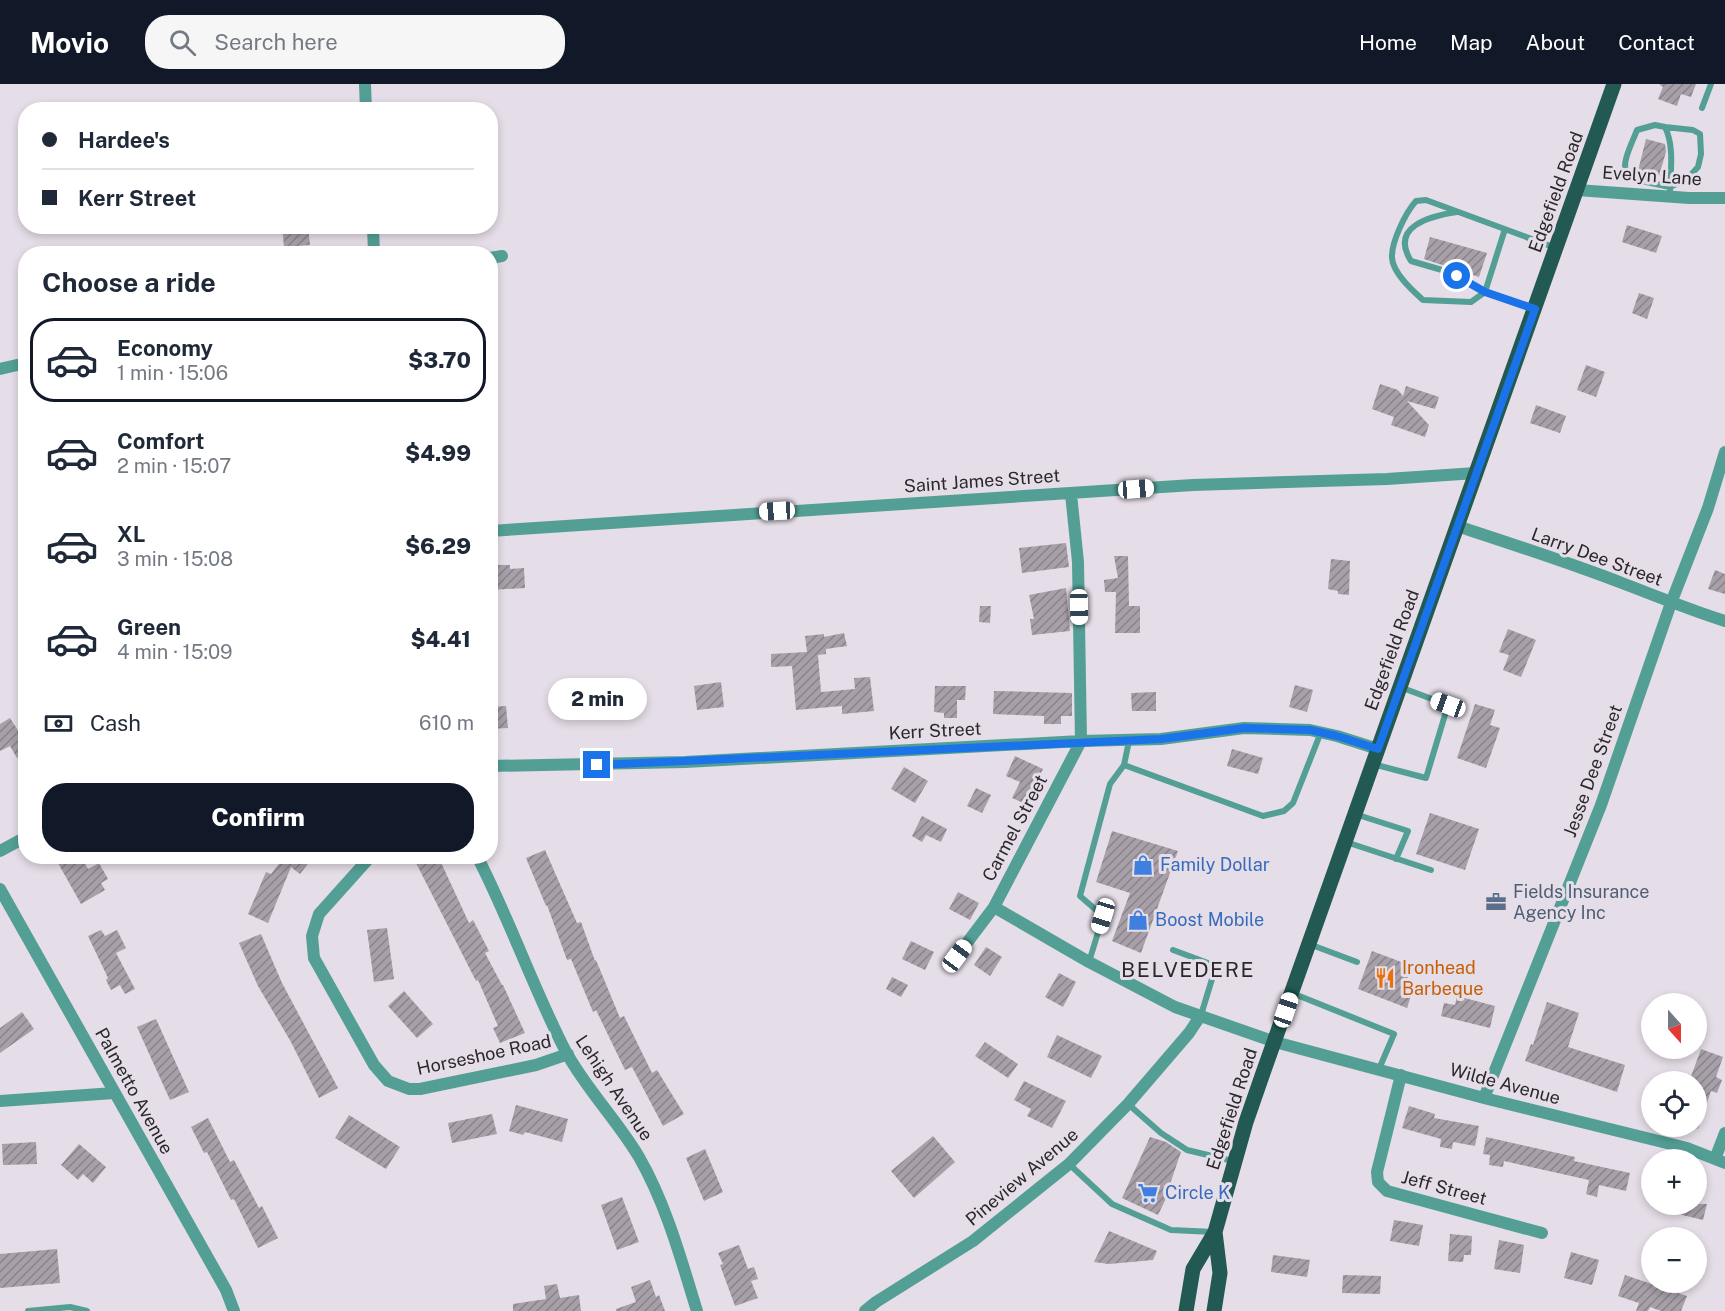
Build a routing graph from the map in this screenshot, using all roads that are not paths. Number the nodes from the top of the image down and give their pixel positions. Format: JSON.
{"nodes":[{"id":1,"x":365,"y":84,"type":"edge"},
{"id":2,"x":1614,"y":84,"type":"edge"},
{"id":3,"x":1711,"y":84,"type":"edge"},
{"id":4,"x":366,"y":102,"type":"edge"},
{"id":5,"x":1702,"y":108,"type":"dead end"},
{"id":6,"x":1665,"y":127,"type":"junction"},
{"id":7,"x":1577,"y":190,"type":"junction"},
{"id":8,"x":1670,"y":192,"type":"junction"},
{"id":9,"x":1725,"y":198,"type":"edge"},
{"id":10,"x":1457,"y":212,"type":"junction"},
{"id":11,"x":1505,"y":229,"type":"junction"},
{"id":12,"x":1556,"y":248,"type":"junction"},
{"id":13,"x":1442,"y":270,"type":"dead end"},
{"id":14,"x":1451,"y":273,"type":"dead end"},
{"id":15,"x":1485,"y":292,"type":"junction"},
{"id":16,"x":1535,"y":309,"type":"junction"},
{"id":17,"x":18,"y":365,"type":"edge"},
{"id":18,"x":0,"y":369,"type":"edge"},
{"id":19,"x":1725,"y":452,"type":"edge"},
{"id":20,"x":1476,"y":472,"type":"junction"},
{"id":21,"x":1071,"y":494,"type":"junction"},
{"id":22,"x":1457,"y":526,"type":"junction"},
{"id":23,"x":498,"y":530,"type":"edge"},
{"id":24,"x":1671,"y":603,"type":"junction"},
{"id":25,"x":1725,"y":621,"type":"edge"},
{"id":26,"x":1400,"y":687,"type":"junction"},
{"id":27,"x":1321,"y":732,"type":"junction"},
{"id":28,"x":1081,"y":741,"type":"junction"},
{"id":29,"x":1129,"y":741,"type":"junction"},
{"id":30,"x":1378,"y":749,"type":"junction"},
{"id":31,"x":1373,"y":764,"type":"junction"},
{"id":32,"x":1124,"y":765,"type":"junction"},
{"id":33,"x":498,"y":766,"type":"edge"},
{"id":34,"x":1355,"y":814,"type":"junction"},
{"id":35,"x":18,"y":841,"type":"edge"},
{"id":36,"x":1346,"y":842,"type":"junction"},
{"id":37,"x":0,"y":851,"type":"edge"},
{"id":38,"x":1396,"y":859,"type":"junction"},
{"id":39,"x":364,"y":864,"type":"edge"},
{"id":40,"x":481,"y":864,"type":"edge"},
{"id":41,"x":1431,"y":870,"type":"dead end"},
{"id":42,"x":0,"y":889,"type":"edge"},
{"id":43,"x":993,"y":907,"type":"junction"},
{"id":44,"x":1309,"y":944,"type":"junction"},
{"id":45,"x":1173,"y":950,"type":"dead end"},
{"id":46,"x":957,"y":956,"type":"dead end"},
{"id":47,"x":1089,"y":962,"type":"junction"},
{"id":48,"x":1357,"y":962,"type":"dead end"},
{"id":49,"x":1292,"y":993,"type":"junction"},
{"id":50,"x":1201,"y":1015,"type":"junction"},
{"id":51,"x":1275,"y":1042,"type":"junction"},
{"id":52,"x":568,"y":1054,"type":"junction"},
{"id":53,"x":1379,"y":1069,"type":"junction"},
{"id":54,"x":1401,"y":1075,"type":"junction"},
{"id":55,"x":114,"y":1093,"type":"junction"},
{"id":56,"x":1484,"y":1098,"type":"junction"},
{"id":57,"x":0,"y":1101,"type":"edge"},
{"id":58,"x":1128,"y":1104,"type":"junction"},
{"id":59,"x":1725,"y":1132,"type":"edge"},
{"id":60,"x":1235,"y":1161,"type":"junction"},
{"id":61,"x":1720,"y":1161,"type":"edge"},
{"id":62,"x":1069,"y":1164,"type":"junction"},
{"id":63,"x":1215,"y":1232,"type":"junction"},
{"id":64,"x":1542,"y":1233,"type":"dead end"},
{"id":65,"x":28,"y":1311,"type":"edge"},
{"id":66,"x":87,"y":1311,"type":"edge"},
{"id":67,"x":234,"y":1311,"type":"edge"},
{"id":68,"x":697,"y":1311,"type":"edge"},
{"id":69,"x":865,"y":1311,"type":"edge"},
{"id":70,"x":1186,"y":1311,"type":"edge"},
{"id":71,"x":1215,"y":1311,"type":"edge"}],
"edges":[{"from":1,"to":4,"type":"street"},
{"from":2,"to":7,"type":"main road","name":"Edgefield Road"},
{"from":3,"to":5,"type":"lane"},
{"from":6,"to":8,"type":"lane"},
{"from":6,"to":8,"type":"lane"},
{"from":6,"to":8,"type":"lane"},
{"from":7,"to":8,"type":"street","name":"Evelyn Lane"},
{"from":7,"to":12,"type":"main road","name":"Edgefield Road"},
{"from":8,"to":9,"type":"street","name":"Evelyn Lane"},
{"from":10,"to":11,"type":"lane"},
{"from":10,"to":13,"type":"lane"},
{"from":10,"to":15,"type":"lane"},
{"from":11,"to":12,"type":"lane"},
{"from":11,"to":15,"type":"lane"},
{"from":12,"to":16,"type":"main road","name":"Edgefield Road"},
{"from":14,"to":15,"type":"lane"},
{"from":15,"to":16,"type":"lane"},
{"from":16,"to":20,"type":"main road","name":"Edgefield Road"},
{"from":17,"to":18,"type":"street"},
{"from":19,"to":24,"type":"street","name":"Jesse Dee Street"},
{"from":20,"to":21,"type":"street","name":"Saint James Street"},
{"from":20,"to":22,"type":"main road","name":"Edgefield Road"},
{"from":21,"to":23,"type":"street","name":"Saint James Street"},
{"from":21,"to":28,"type":"street","name":"Carmel Street"},
{"from":22,"to":24,"type":"street","name":"Larry Dee Street"},
{"from":22,"to":26,"type":"main road","name":"Edgefield Road"},
{"from":24,"to":25,"type":"street","name":"Larry Dee Street"},
{"from":24,"to":56,"type":"street","name":"Jesse Dee Street"},
{"from":26,"to":30,"type":"main road","name":"Edgefield Road"},
{"from":26,"to":31,"type":"lane"},
{"from":27,"to":29,"type":"street","name":"Kerr Street"},
{"from":27,"to":30,"type":"street","name":"Kerr Street"},
{"from":27,"to":32,"type":"lane"},
{"from":28,"to":29,"type":"street","name":"Kerr Street"},
{"from":28,"to":33,"type":"street","name":"Kerr Street"},
{"from":28,"to":43,"type":"street","name":"Carmel Street"},
{"from":29,"to":32,"type":"lane"},
{"from":30,"to":31,"type":"main road","name":"Edgefield Road"},
{"from":31,"to":34,"type":"main road","name":"Edgefield Road"},
{"from":32,"to":47,"type":"lane"},
{"from":34,"to":36,"type":"main road","name":"Edgefield Road"},
{"from":34,"to":38,"type":"lane"},
{"from":35,"to":37,"type":"street"},
{"from":36,"to":38,"type":"lane"},
{"from":36,"to":44,"type":"main road","name":"Edgefield Road"},
{"from":38,"to":41,"type":"lane"},
{"from":39,"to":52,"type":"street","name":"Horseshoe Road"},
{"from":40,"to":52,"type":"street","name":"Lehigh Avenue"},
{"from":42,"to":55,"type":"street","name":"Palmetto Avenue"},
{"from":43,"to":46,"type":"street"},
{"from":43,"to":47,"type":"street","name":"Carmel Street"},
{"from":44,"to":48,"type":"lane"},
{"from":44,"to":49,"type":"main road","name":"Edgefield Road"},
{"from":45,"to":50,"type":"lane"},
{"from":47,"to":50,"type":"street","name":"Carmel Street"},
{"from":49,"to":51,"type":"main road","name":"Edgefield Road"},
{"from":49,"to":53,"type":"lane"},
{"from":50,"to":51,"type":"street","name":"Carmel Street"},
{"from":50,"to":58,"type":"street","name":"Pineview Avenue"},
{"from":51,"to":53,"type":"street","name":"Wilde Avenue"},
{"from":51,"to":60,"type":"main road","name":"Edgefield Road"},
{"from":52,"to":68,"type":"street","name":"Lehigh Avenue"},
{"from":53,"to":54,"type":"street","name":"Wilde Avenue"},
{"from":54,"to":56,"type":"street","name":"Wilde Avenue"},
{"from":54,"to":64,"type":"street","name":"Jeff Street"},
{"from":55,"to":57,"type":"street"},
{"from":55,"to":67,"type":"street","name":"Palmetto Avenue"},
{"from":56,"to":61,"type":"street","name":"Wilde Avenue"},
{"from":58,"to":60,"type":"lane"},
{"from":58,"to":62,"type":"street","name":"Pineview Avenue"},
{"from":59,"to":61,"type":"street"},
{"from":60,"to":63,"type":"main road","name":"Edgefield Road"},
{"from":62,"to":63,"type":"lane"},
{"from":62,"to":69,"type":"street","name":"Pineview Avenue"},
{"from":63,"to":70,"type":"main road","name":"Edgefield Road"},
{"from":63,"to":71,"type":"main road","name":"Edgefield Road"},
{"from":65,"to":66,"type":"lane"}]}
